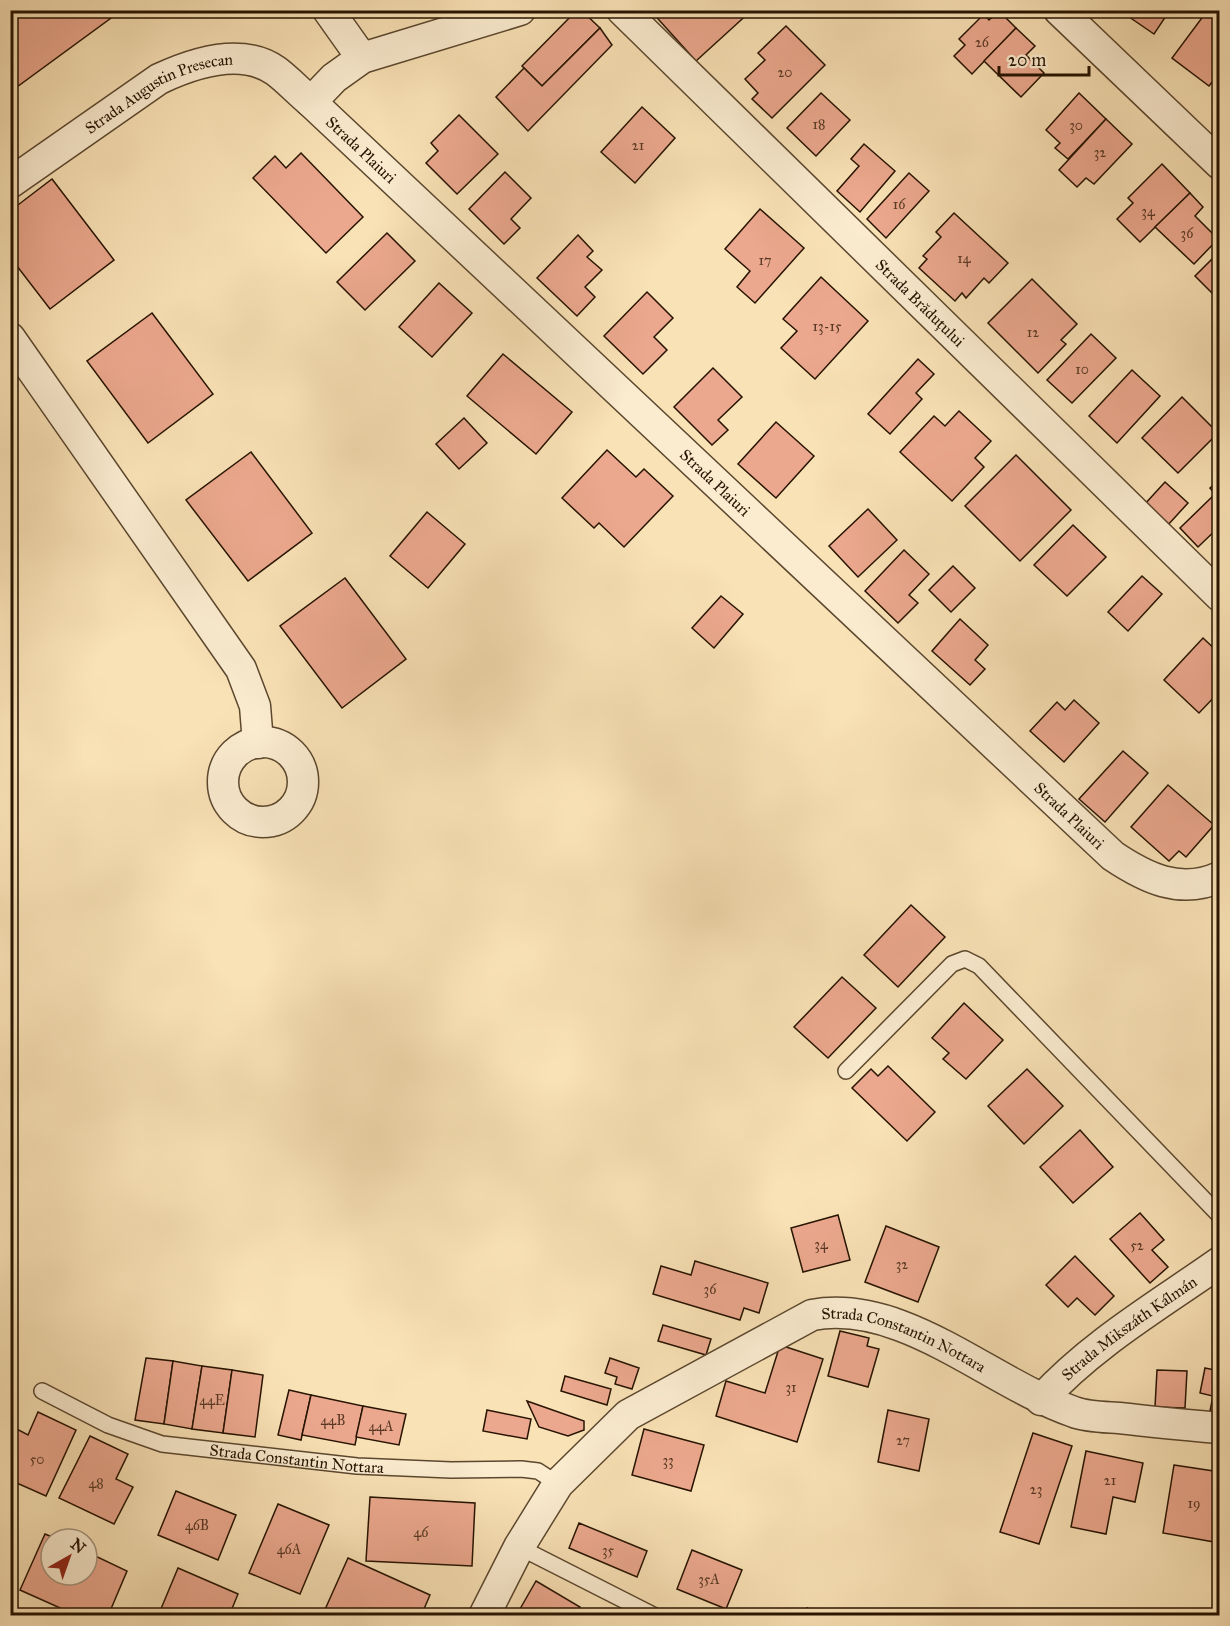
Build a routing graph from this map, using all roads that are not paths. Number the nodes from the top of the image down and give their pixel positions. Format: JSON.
{"nodes":[{"id":1,"x":328,"y":10,"type":"edge"},
{"id":2,"x":520,"y":10,"type":"edge"},
{"id":3,"x":622,"y":10,"type":"edge"},
{"id":4,"x":1059,"y":10,"type":"edge"},
{"id":5,"x":362,"y":58,"type":"junction"},
{"id":6,"x":311,"y":102,"type":"junction"},
{"id":7,"x":1220,"y":164,"type":"edge"},
{"id":8,"x":10,"y":183,"type":"edge"},
{"id":9,"x":10,"y":338,"type":"edge"},
{"id":10,"x":1220,"y":597,"type":"edge"},
{"id":11,"x":258,"y":743,"type":"dead end"},
{"id":12,"x":1220,"y":877,"type":"edge"},
{"id":13,"x":846,"y":1071,"type":"dead end"},
{"id":14,"x":1220,"y":1216,"type":"edge"},
{"id":15,"x":1220,"y":1262,"type":"edge"},
{"id":16,"x":42,"y":1391,"type":"dead end"},
{"id":17,"x":1041,"y":1400,"type":"junction"},
{"id":18,"x":1220,"y":1428,"type":"edge"},
{"id":19,"x":558,"y":1484,"type":"junction"},
{"id":20,"x":519,"y":1547,"type":"junction"},
{"id":21,"x":484,"y":1616,"type":"edge"},
{"id":22,"x":655,"y":1616,"type":"edge"}],
"edges":[{"from":1,"to":5,"type":"street"},
{"from":2,"to":5,"type":"street"},
{"from":3,"to":10,"type":"street","name":"Strada Brăduțului"},
{"from":4,"to":7,"type":"street"},
{"from":5,"to":6,"type":"street","name":"Strada Plaiuri"},
{"from":6,"to":8,"type":"street","name":"Strada Augustin Presecan"},
{"from":6,"to":12,"type":"street","name":"Strada Plaiuri"},
{"from":9,"to":11,"type":"street"},
{"from":13,"to":14,"type":"lane"},
{"from":15,"to":17,"type":"street","name":"Strada Mikszáth Kálmán"},
{"from":16,"to":19,"type":"lane","name":"Strada Constantin Nottara"},
{"from":17,"to":18,"type":"street","name":"Strada Constantin Nottara"},
{"from":17,"to":19,"type":"street","name":"Strada Constantin Nottara"},
{"from":19,"to":20,"type":"street","name":"Strada Constantin Nottara"},
{"from":20,"to":21,"type":"street","name":"Strada Constantin Nottara"},
{"from":20,"to":22,"type":"lane"}]}
